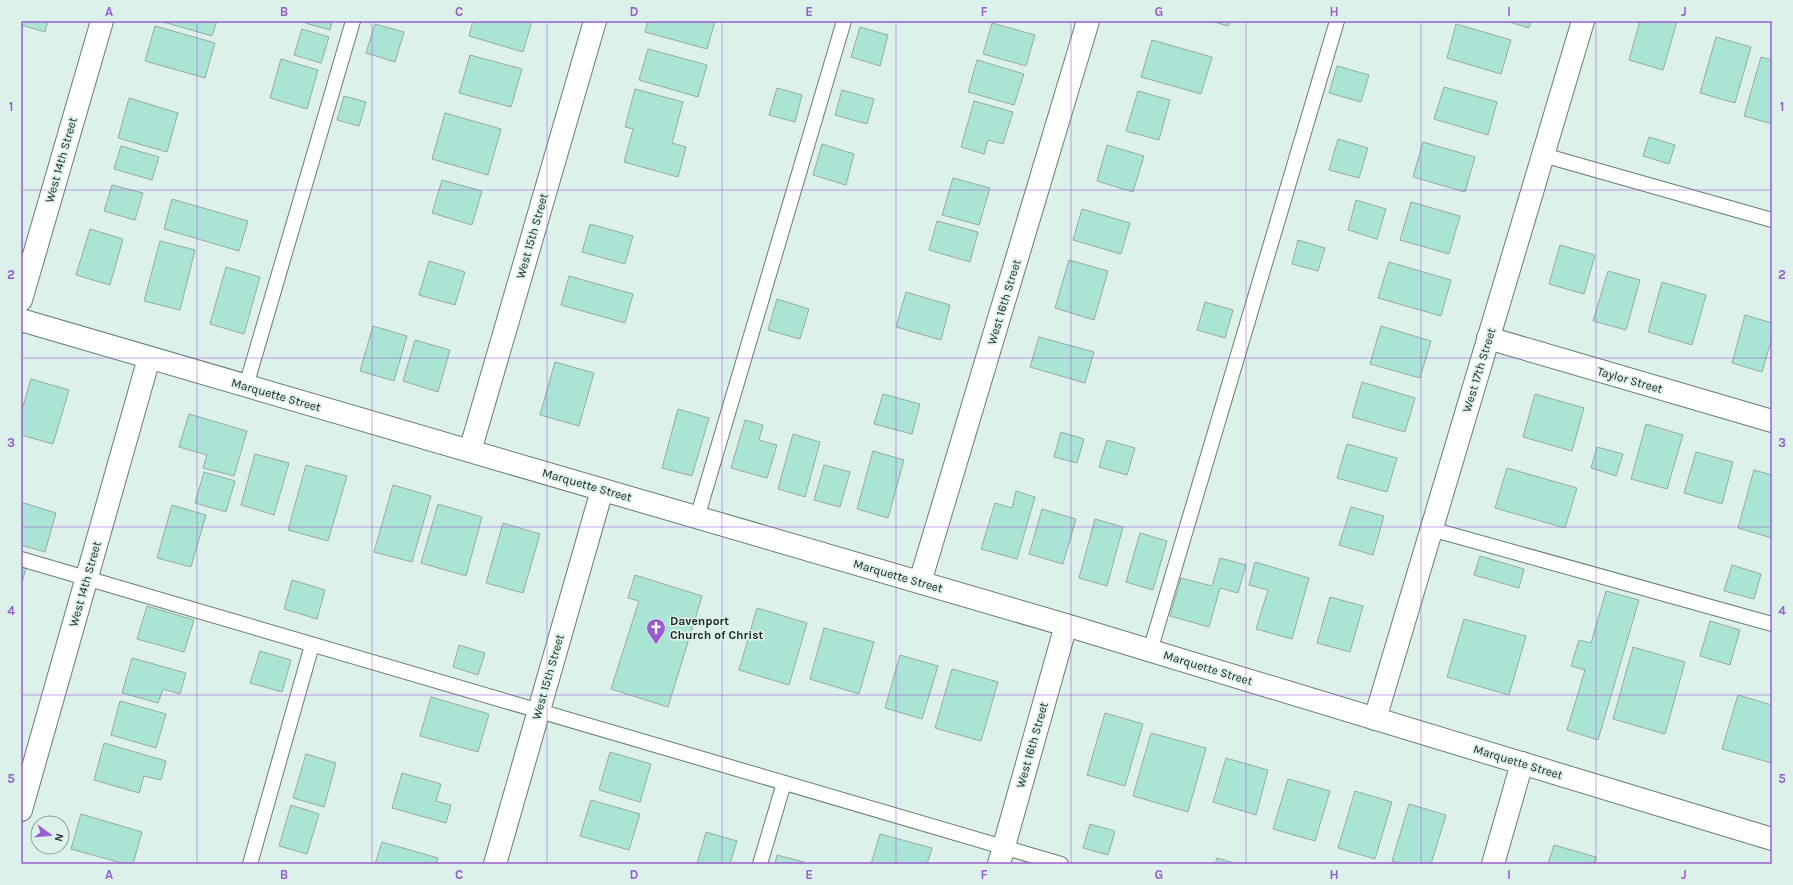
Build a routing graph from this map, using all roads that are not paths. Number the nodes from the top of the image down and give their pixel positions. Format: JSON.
{"nodes":[{"id":1,"x":102,"y":21,"type":"edge"},
{"id":2,"x":353,"y":21,"type":"edge"},
{"id":3,"x":595,"y":21,"type":"edge"},
{"id":4,"x":844,"y":21,"type":"edge"},
{"id":5,"x":1088,"y":21,"type":"edge"},
{"id":6,"x":1337,"y":21,"type":"edge"},
{"id":7,"x":1583,"y":21,"type":"edge"},
{"id":8,"x":1543,"y":155,"type":"junction"},
{"id":9,"x":1772,"y":220,"type":"edge"},
{"id":10,"x":21,"y":300,"type":"edge"},
{"id":11,"x":21,"y":320,"type":"edge"},
{"id":12,"x":1488,"y":338,"type":"junction"},
{"id":13,"x":149,"y":358,"type":"junction"},
{"id":14,"x":246,"y":386,"type":"junction"},
{"id":15,"x":1772,"y":421,"type":"edge"},
{"id":16,"x":470,"y":451,"type":"junction"},
{"id":17,"x":602,"y":490,"type":"junction"},
{"id":18,"x":697,"y":518,"type":"junction"},
{"id":19,"x":1431,"y":529,"type":"junction"},
{"id":20,"x":21,"y":559,"type":"edge"},
{"id":21,"x":86,"y":578,"type":"junction"},
{"id":22,"x":920,"y":582,"type":"junction"},
{"id":23,"x":1772,"y":624,"type":"edge"},
{"id":24,"x":1066,"y":625,"type":"junction"},
{"id":25,"x":312,"y":644,"type":"junction"},
{"id":26,"x":1150,"y":651,"type":"junction"},
{"id":27,"x":539,"y":711,"type":"junction"},
{"id":28,"x":1375,"y":719,"type":"junction"},
{"id":29,"x":1522,"y":763,"type":"junction"},
{"id":30,"x":784,"y":783,"type":"junction"},
{"id":31,"x":21,"y":810,"type":"edge"},
{"id":32,"x":1772,"y":840,"type":"edge"},
{"id":33,"x":1001,"y":856,"type":"edge"},
{"id":34,"x":250,"y":864,"type":"edge"},
{"id":35,"x":494,"y":864,"type":"edge"},
{"id":36,"x":760,"y":864,"type":"edge"},
{"id":37,"x":1061,"y":864,"type":"edge"},
{"id":38,"x":1493,"y":864,"type":"edge"}],
"edges":[{"from":1,"to":10,"type":"street","name":"West 14th Street"},
{"from":2,"to":14,"type":"lane"},
{"from":3,"to":16,"type":"street","name":"West 15th Street"},
{"from":4,"to":18,"type":"lane"},
{"from":5,"to":22,"type":"street","name":"West 16th Street"},
{"from":6,"to":26,"type":"lane"},
{"from":7,"to":8,"type":"street","name":"West 17th Street"},
{"from":8,"to":9,"type":"lane"},
{"from":8,"to":12,"type":"street","name":"West 17th Street"},
{"from":11,"to":13,"type":"street","name":"Marquette Street"},
{"from":12,"to":15,"type":"street","name":"Taylor Street"},
{"from":12,"to":19,"type":"street","name":"West 17th Street"},
{"from":13,"to":14,"type":"street","name":"Marquette Street"},
{"from":13,"to":21,"type":"street","name":"West 14th Street"},
{"from":14,"to":16,"type":"street","name":"Marquette Street"},
{"from":16,"to":17,"type":"street","name":"Marquette Street"},
{"from":17,"to":18,"type":"street","name":"Marquette Street"},
{"from":17,"to":27,"type":"street","name":"West 15th Street"},
{"from":18,"to":22,"type":"street","name":"Marquette Street"},
{"from":19,"to":23,"type":"lane"},
{"from":19,"to":28,"type":"street","name":"West 17th Street"},
{"from":20,"to":21,"type":"lane"},
{"from":21,"to":25,"type":"lane"},
{"from":21,"to":31,"type":"street","name":"West 14th Street"},
{"from":22,"to":24,"type":"street","name":"Marquette Street"},
{"from":24,"to":26,"type":"street","name":"Marquette Street"},
{"from":24,"to":33,"type":"street","name":"West 16th Street"},
{"from":25,"to":27,"type":"lane"},
{"from":25,"to":34,"type":"lane"},
{"from":26,"to":28,"type":"street","name":"Marquette Street"},
{"from":27,"to":30,"type":"lane"},
{"from":27,"to":35,"type":"street","name":"West 15th Street"},
{"from":28,"to":29,"type":"street","name":"Marquette Street"},
{"from":29,"to":32,"type":"street","name":"Marquette Street"},
{"from":29,"to":38,"type":"street"},
{"from":30,"to":33,"type":"lane"},
{"from":30,"to":36,"type":"lane"},
{"from":33,"to":37,"type":"lane"}]}
